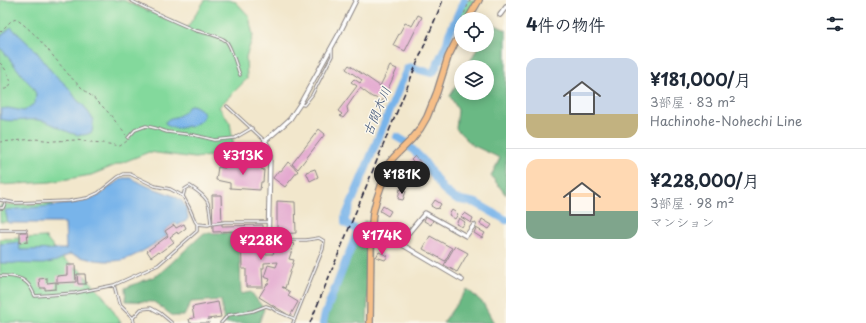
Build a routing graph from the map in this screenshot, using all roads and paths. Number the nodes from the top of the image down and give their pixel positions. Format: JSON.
{"nodes":[{"id":1,"x":130,"y":0,"type":"edge"},
{"id":2,"x":356,"y":0,"type":"edge"},
{"id":3,"x":470,"y":0,"type":"edge"},
{"id":4,"x":479,"y":0,"type":"edge"},
{"id":5,"x":506,"y":7,"type":"edge"},
{"id":6,"x":465,"y":12,"type":"edge"},
{"id":7,"x":472,"y":12,"type":"edge"},
{"id":8,"x":500,"y":15,"type":"dead end"},
{"id":9,"x":0,"y":32,"type":"edge"},
{"id":10,"x":454,"y":45,"type":"edge"},
{"id":11,"x":0,"y":63,"type":"edge"},
{"id":12,"x":240,"y":75,"type":"dead end"},
{"id":13,"x":0,"y":89,"type":"edge"},
{"id":14,"x":227,"y":106,"type":"dead end"},
{"id":15,"x":252,"y":128,"type":"junction"},
{"id":16,"x":128,"y":138,"type":"junction"},
{"id":17,"x":265,"y":140,"type":"junction"},
{"id":18,"x":0,"y":142,"type":"edge"},
{"id":19,"x":183,"y":196,"type":"junction"},
{"id":20,"x":0,"y":200,"type":"edge"},
{"id":21,"x":6,"y":201,"type":"junction"},
{"id":22,"x":0,"y":208,"type":"edge"},
{"id":23,"x":268,"y":222,"type":"junction"},
{"id":24,"x":197,"y":224,"type":"junction"},
{"id":25,"x":211,"y":224,"type":"junction"},
{"id":26,"x":372,"y":224,"type":"junction"},
{"id":27,"x":474,"y":225,"type":"dead end"},
{"id":28,"x":0,"y":230,"type":"edge"},
{"id":29,"x":26,"y":230,"type":"dead end"},
{"id":30,"x":268,"y":240,"type":"junction"},
{"id":31,"x":400,"y":243,"type":"junction"},
{"id":32,"x":268,"y":249,"type":"dead end"},
{"id":33,"x":0,"y":276,"type":"edge"},
{"id":34,"x":462,"y":280,"type":"dead end"},
{"id":35,"x":114,"y":285,"type":"junction"},
{"id":36,"x":133,"y":318,"type":"junction"},
{"id":37,"x":295,"y":319,"type":"junction"},
{"id":38,"x":134,"y":323,"type":"edge"},
{"id":39,"x":172,"y":323,"type":"edge"},
{"id":40,"x":221,"y":323,"type":"edge"},
{"id":41,"x":293,"y":323,"type":"edge"},
{"id":42,"x":370,"y":323,"type":"edge"}],
"edges":[{"from":1,"to":12,"type":"lane"},
{"from":2,"to":17,"type":"street"},
{"from":3,"to":6,"type":"path"},
{"from":4,"to":7,"type":"main road"},
{"from":5,"to":8,"type":"street"},
{"from":9,"to":16,"type":"path"},
{"from":10,"to":26,"type":"main road"},
{"from":11,"to":13,"type":"path"},
{"from":14,"to":15,"type":"lane"},
{"from":15,"to":16,"type":"lane"},
{"from":15,"to":17,"type":"lane"},
{"from":16,"to":18,"type":"path"},
{"from":17,"to":23,"type":"street"},
{"from":19,"to":21,"type":"lane"},
{"from":19,"to":24,"type":"lane"},
{"from":19,"to":25,"type":"lane"},
{"from":20,"to":21,"type":"lane"},
{"from":21,"to":22,"type":"lane"},
{"from":23,"to":25,"type":"lane"},
{"from":23,"to":30,"type":"street"},
{"from":24,"to":25,"type":"lane"},
{"from":24,"to":35,"type":"lane"},
{"from":26,"to":31,"type":"street"},
{"from":26,"to":42,"type":"main road"},
{"from":27,"to":31,"type":"street"},
{"from":28,"to":29,"type":"lane"},
{"from":30,"to":32,"type":"street"},
{"from":30,"to":37,"type":"lane"},
{"from":31,"to":34,"type":"street"},
{"from":33,"to":35,"type":"lane"},
{"from":35,"to":36,"type":"lane"},
{"from":36,"to":38,"type":"lane"},
{"from":36,"to":39,"type":"lane"},
{"from":37,"to":40,"type":"lane"},
{"from":37,"to":41,"type":"lane"}]}
